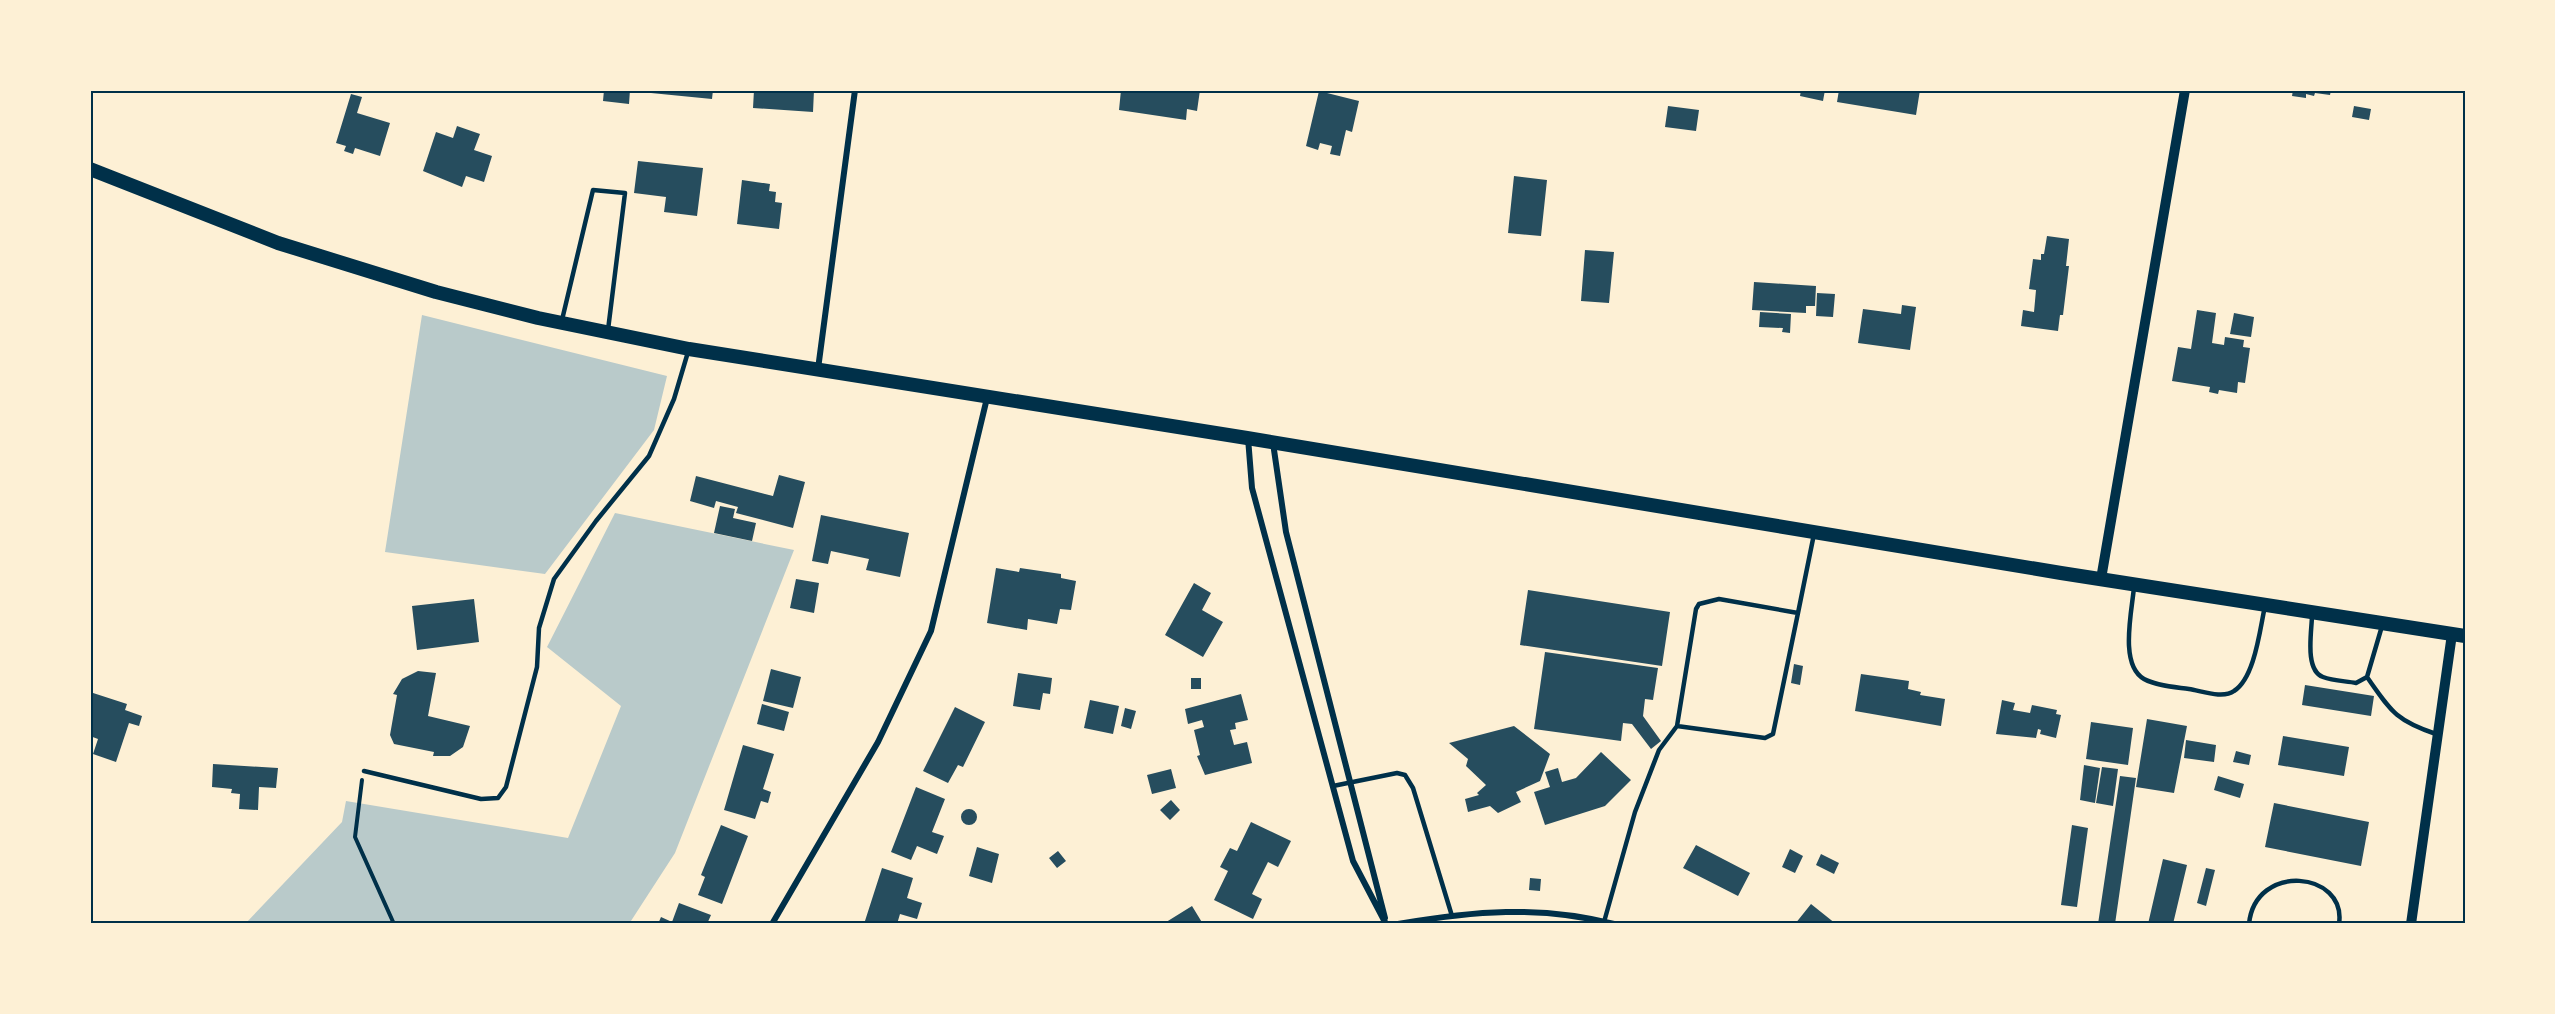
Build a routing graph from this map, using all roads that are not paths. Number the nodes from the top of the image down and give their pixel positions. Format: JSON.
{"nodes":[{"id":1,"x":855,"y":90,"type":"edge"},
{"id":2,"x":2185,"y":90,"type":"edge"},
{"id":3,"x":90,"y":169,"type":"edge"},
{"id":4,"x":561,"y":323,"type":"junction"},
{"id":5,"x":608,"y":332,"type":"junction"},
{"id":6,"x":688,"y":350,"type":"junction"},
{"id":7,"x":818,"y":369,"type":"junction"},
{"id":8,"x":987,"y":397,"type":"junction"},
{"id":9,"x":1247,"y":438,"type":"junction"},
{"id":10,"x":1272,"y":442,"type":"junction"},
{"id":11,"x":1815,"y":532,"type":"junction"},
{"id":12,"x":2101,"y":579,"type":"junction"},
{"id":13,"x":2134,"y":584,"type":"junction"},
{"id":14,"x":2266,"y":605,"type":"junction"},
{"id":15,"x":2313,"y":612,"type":"junction"},
{"id":16,"x":1798,"y":613,"type":"junction"},
{"id":17,"x":2383,"y":623,"type":"junction"},
{"id":18,"x":2459,"y":635,"type":"edge"},
{"id":19,"x":2367,"y":677,"type":"junction"},
{"id":20,"x":1677,"y":726,"type":"junction"},
{"id":21,"x":2438,"y":734,"type":"junction"},
{"id":22,"x":364,"y":771,"type":"road end"},
{"id":23,"x":1350,"y":783,"type":"junction"},
{"id":24,"x":1333,"y":786,"type":"junction"},
{"id":25,"x":1452,"y":916,"type":"junction"},
{"id":26,"x":1604,"y":922,"type":"junction"},
{"id":27,"x":772,"y":924,"type":"edge"},
{"id":28,"x":1386,"y":924,"type":"edge"},
{"id":29,"x":1398,"y":924,"type":"edge"},
{"id":30,"x":1614,"y":924,"type":"edge"},
{"id":31,"x":2249,"y":924,"type":"edge"},
{"id":32,"x":2339,"y":924,"type":"edge"},
{"id":33,"x":2410,"y":924,"type":"edge"}],
"edges":[{"from":1,"to":7,"type":"street"},
{"from":2,"to":12,"type":"street"},
{"from":3,"to":4,"type":"main road"},
{"from":4,"to":5,"type":"main road"},
{"from":4,"to":5,"type":"lane"},
{"from":5,"to":6,"type":"main road"},
{"from":6,"to":7,"type":"main road"},
{"from":6,"to":22,"type":"lane"},
{"from":7,"to":8,"type":"main road"},
{"from":8,"to":9,"type":"main road"},
{"from":8,"to":27,"type":"street"},
{"from":9,"to":10,"type":"main road"},
{"from":9,"to":24,"type":"street"},
{"from":10,"to":11,"type":"main road"},
{"from":10,"to":23,"type":"street"},
{"from":11,"to":12,"type":"main road"},
{"from":11,"to":16,"type":"lane"},
{"from":12,"to":13,"type":"main road"},
{"from":13,"to":14,"type":"main road"},
{"from":13,"to":14,"type":"lane"},
{"from":14,"to":15,"type":"main road"},
{"from":15,"to":17,"type":"main road"},
{"from":15,"to":19,"type":"lane"},
{"from":16,"to":20,"type":"lane"},
{"from":16,"to":20,"type":"lane"},
{"from":17,"to":18,"type":"main road"},
{"from":17,"to":19,"type":"lane"},
{"from":18,"to":21,"type":"street"},
{"from":19,"to":21,"type":"lane"},
{"from":20,"to":26,"type":"lane"},
{"from":21,"to":33,"type":"street"},
{"from":23,"to":24,"type":"lane"},
{"from":23,"to":25,"type":"lane"},
{"from":23,"to":28,"type":"street"},
{"from":24,"to":28,"type":"street"},
{"from":25,"to":26,"type":"street"},
{"from":25,"to":29,"type":"street"},
{"from":26,"to":30,"type":"street"},
{"from":31,"to":32,"type":"lane"}]}
